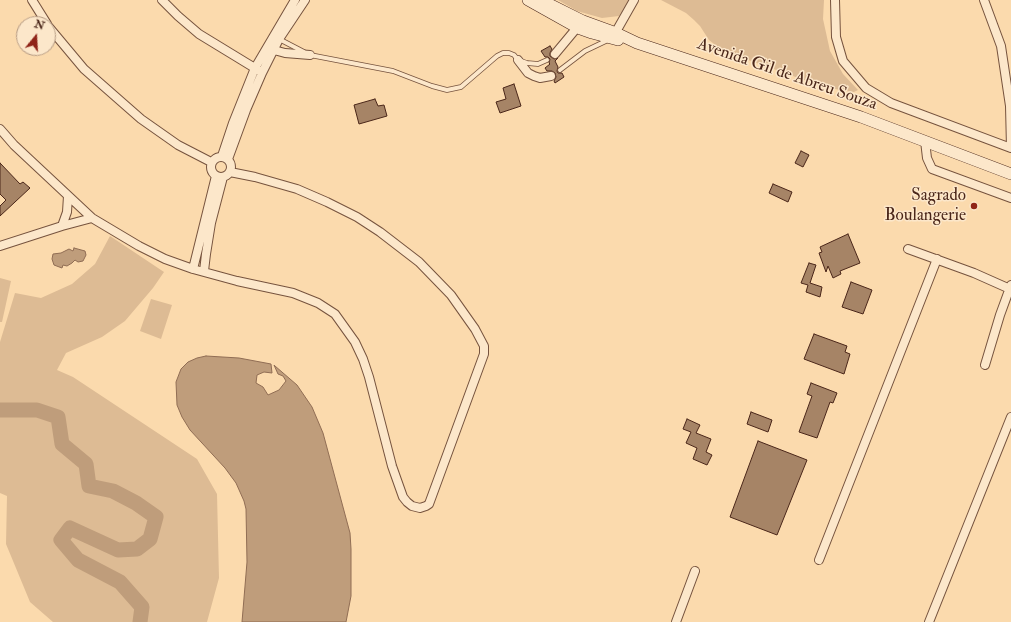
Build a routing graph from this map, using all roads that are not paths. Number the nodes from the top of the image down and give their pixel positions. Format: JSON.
{"nodes":[{"id":1,"x":32,"y":0,"type":"edge"},
{"id":2,"x":162,"y":0,"type":"edge"},
{"id":3,"x":295,"y":0,"type":"edge"},
{"id":4,"x":305,"y":0,"type":"edge"},
{"id":5,"x":528,"y":0,"type":"edge"},
{"id":6,"x":541,"y":0,"type":"edge"},
{"id":7,"x":634,"y":0,"type":"edge"},
{"id":8,"x":836,"y":0,"type":"edge"},
{"id":9,"x":984,"y":0,"type":"edge"},
{"id":10,"x":42,"y":16,"type":"edge"},
{"id":11,"x":580,"y":24,"type":"junction"},
{"id":12,"x":56,"y":36,"type":"edge"},
{"id":13,"x":614,"y":36,"type":"junction"},
{"id":14,"x":279,"y":39,"type":"junction"},
{"id":15,"x":274,"y":50,"type":"junction"},
{"id":16,"x":555,"y":54,"type":"dead end"},
{"id":17,"x":310,"y":55,"type":"junction"},
{"id":18,"x":518,"y":60,"type":"junction"},
{"id":19,"x":547,"y":60,"type":"dead end"},
{"id":20,"x":255,"y":68,"type":"junction"},
{"id":21,"x":560,"y":70,"type":"dead end"},
{"id":22,"x":262,"y":73,"type":"junction"},
{"id":23,"x":550,"y":76,"type":"dead end"},
{"id":24,"x":0,"y":129,"type":"edge"},
{"id":25,"x":924,"y":142,"type":"junction"},
{"id":26,"x":1011,"y":148,"type":"edge"},
{"id":27,"x":225,"y":158,"type":"junction"},
{"id":28,"x":211,"y":162,"type":"junction"},
{"id":29,"x":1011,"y":174,"type":"edge"},
{"id":30,"x":223,"y":175,"type":"junction"},
{"id":31,"x":68,"y":196,"type":"junction"},
{"id":32,"x":1011,"y":198,"type":"edge"},
{"id":33,"x":92,"y":218,"type":"junction"},
{"id":34,"x":62,"y":226,"type":"junction"},
{"id":35,"x":0,"y":246,"type":"edge"},
{"id":36,"x":908,"y":249,"type":"dead end"},
{"id":37,"x":938,"y":259,"type":"junction"},
{"id":38,"x":193,"y":269,"type":"junction"},
{"id":39,"x":204,"y":272,"type":"junction"},
{"id":40,"x":1010,"y":287,"type":"edge"},
{"id":41,"x":985,"y":365,"type":"dead end"},
{"id":42,"x":1011,"y":417,"type":"edge"},
{"id":43,"x":819,"y":560,"type":"dead end"},
{"id":44,"x":695,"y":571,"type":"dead end"},
{"id":45,"x":676,"y":622,"type":"edge"},
{"id":46,"x":929,"y":622,"type":"edge"}],
"edges":[{"from":1,"to":10,"type":"street"},
{"from":2,"to":20,"type":"street"},
{"from":3,"to":20,"type":"street"},
{"from":4,"to":14,"type":"street"},
{"from":5,"to":11,"type":"street","name":"Avenida Gil de Abreu Souza"},
{"from":6,"to":11,"type":"street","name":"Avenida Gil de Abreu Souza"},
{"from":7,"to":13,"type":"street"},
{"from":8,"to":26,"type":"street"},
{"from":9,"to":26,"type":"street"},
{"from":11,"to":13,"type":"street","name":"Avenida Gil de Abreu Souza"},
{"from":11,"to":16,"type":"street"},
{"from":12,"to":28,"type":"street"},
{"from":13,"to":21,"type":"lane"},
{"from":13,"to":25,"type":"street","name":"Avenida Gil de Abreu Souza"},
{"from":14,"to":15,"type":"street"},
{"from":14,"to":17,"type":"lane"},
{"from":15,"to":17,"type":"street"},
{"from":15,"to":22,"type":"street"},
{"from":17,"to":18,"type":"lane"},
{"from":18,"to":19,"type":"lane"},
{"from":18,"to":23,"type":"street"},
{"from":20,"to":22,"type":"street"},
{"from":20,"to":27,"type":"street"},
{"from":22,"to":27,"type":"street"},
{"from":24,"to":31,"type":"street"},
{"from":25,"to":29,"type":"street","name":"Avenida Gil de Abreu Souza"},
{"from":25,"to":32,"type":"street"},
{"from":27,"to":28,"type":"street"},
{"from":27,"to":30,"type":"street"},
{"from":28,"to":30,"type":"street"},
{"from":30,"to":38,"type":"street"},
{"from":30,"to":39,"type":"street"},
{"from":30,"to":39,"type":"street"},
{"from":31,"to":33,"type":"street"},
{"from":31,"to":34,"type":"street"},
{"from":33,"to":34,"type":"street"},
{"from":33,"to":38,"type":"street"},
{"from":34,"to":35,"type":"street"},
{"from":36,"to":37,"type":"street"},
{"from":37,"to":40,"type":"street"},
{"from":37,"to":43,"type":"street"},
{"from":38,"to":39,"type":"street"},
{"from":40,"to":41,"type":"street"},
{"from":42,"to":46,"type":"street"},
{"from":44,"to":45,"type":"street"}]}
